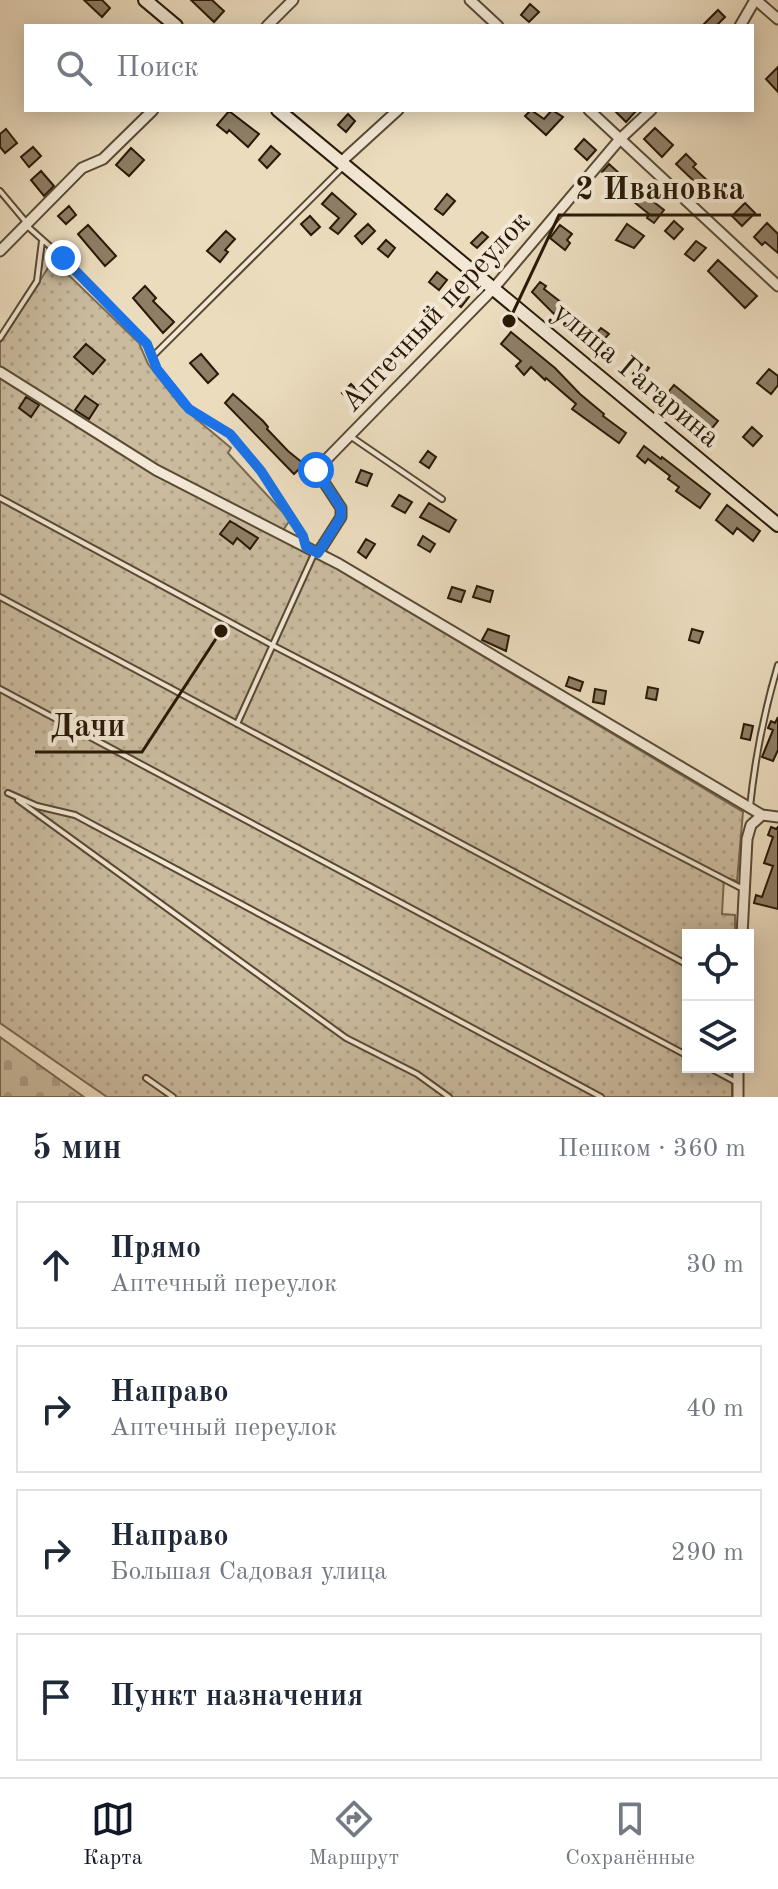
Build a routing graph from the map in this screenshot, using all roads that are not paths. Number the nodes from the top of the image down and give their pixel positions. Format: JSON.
{"nodes":[{"id":1,"x":145,"y":0,"type":"edge"},
{"id":2,"x":293,"y":0,"type":"edge"},
{"id":3,"x":470,"y":0,"type":"edge"},
{"id":4,"x":756,"y":0,"type":"edge"},
{"id":5,"x":778,"y":19,"type":"edge"},
{"id":6,"x":174,"y":24,"type":"edge"},
{"id":7,"x":269,"y":24,"type":"edge"},
{"id":8,"x":493,"y":24,"type":"edge"},
{"id":9,"x":741,"y":24,"type":"edge"},
{"id":10,"x":151,"y":112,"type":"edge"},
{"id":11,"x":280,"y":112,"type":"edge"},
{"id":12,"x":396,"y":112,"type":"edge"},
{"id":13,"x":591,"y":112,"type":"edge"},
{"id":14,"x":649,"y":112,"type":"edge"},
{"id":15,"x":620,"y":139,"type":"junction"},
{"id":16,"x":343,"y":164,"type":"junction"},
{"id":17,"x":0,"y":191,"type":"edge"},
{"id":18,"x":27,"y":224,"type":"junction"},
{"id":19,"x":42,"y":241,"type":"junction"},
{"id":20,"x":0,"y":250,"type":"edge"},
{"id":21,"x":778,"y":286,"type":"edge"},
{"id":22,"x":493,"y":289,"type":"junction"},
{"id":23,"x":0,"y":338,"type":"edge"},
{"id":24,"x":152,"y":357,"type":"junction"},
{"id":25,"x":0,"y":372,"type":"edge"},
{"id":26,"x":350,"y":436,"type":"junction"},
{"id":27,"x":0,"y":498,"type":"edge"},
{"id":28,"x":442,"y":499,"type":"dead end"},
{"id":29,"x":778,"y":525,"type":"edge"},
{"id":30,"x":313,"y":550,"type":"junction"},
{"id":31,"x":0,"y":597,"type":"edge"},
{"id":32,"x":272,"y":645,"type":"junction"},
{"id":33,"x":778,"y":665,"type":"edge"},
{"id":34,"x":0,"y":689,"type":"edge"},
{"id":35,"x":237,"y":724,"type":"junction"},
{"id":36,"x":0,"y":786,"type":"edge"},
{"id":37,"x":8,"y":793,"type":"junction"},
{"id":38,"x":750,"y":809,"type":"junction"},
{"id":39,"x":762,"y":815,"type":"junction"},
{"id":40,"x":778,"y":817,"type":"edge"},
{"id":41,"x":743,"y":889,"type":"junction"},
{"id":42,"x":742,"y":929,"type":"edge"},
{"id":43,"x":682,"y":962,"type":"edge"},
{"id":44,"x":682,"y":1053,"type":"edge"},
{"id":45,"x":719,"y":1073,"type":"edge"},
{"id":46,"x":738,"y":1073,"type":"edge"},
{"id":47,"x":146,"y":1078,"type":"dead end"},
{"id":48,"x":738,"y":1083,"type":"junction"},
{"id":49,"x":173,"y":1097,"type":"edge"},
{"id":50,"x":449,"y":1097,"type":"edge"},
{"id":51,"x":601,"y":1097,"type":"edge"},
{"id":52,"x":738,"y":1097,"type":"edge"}],
"edges":[{"from":1,"to":6,"type":"street"},
{"from":2,"to":7,"type":"street"},
{"from":3,"to":8,"type":"street"},
{"from":4,"to":5,"type":"street"},
{"from":4,"to":9,"type":"street"},
{"from":10,"to":18,"type":"street"},
{"from":11,"to":16,"type":"street","name":"улица Гагарина"},
{"from":12,"to":16,"type":"street"},
{"from":13,"to":15,"type":"street"},
{"from":14,"to":15,"type":"street","name":"Аптечный переулок"},
{"from":15,"to":21,"type":"street"},
{"from":15,"to":22,"type":"street","name":"Аптечный переулок"},
{"from":16,"to":22,"type":"street","name":"улица Гагарина"},
{"from":16,"to":24,"type":"lane"},
{"from":17,"to":18,"type":"lane"},
{"from":18,"to":19,"type":"lane"},
{"from":18,"to":20,"type":"street"},
{"from":19,"to":23,"type":"lane"},
{"from":19,"to":24,"type":"lane"},
{"from":22,"to":26,"type":"street","name":"Аптечный переулок"},
{"from":22,"to":29,"type":"street","name":"улица Гагарина"},
{"from":24,"to":30,"type":"lane"},
{"from":25,"to":30,"type":"street"},
{"from":26,"to":28,"type":"lane"},
{"from":26,"to":30,"type":"street","name":"Аптечный переулок"},
{"from":27,"to":32,"type":"lane"},
{"from":30,"to":32,"type":"lane"},
{"from":30,"to":38,"type":"street"},
{"from":31,"to":35,"type":"lane"},
{"from":32,"to":35,"type":"lane"},
{"from":32,"to":41,"type":"lane"},
{"from":33,"to":38,"type":"lane"},
{"from":34,"to":44,"type":"lane"},
{"from":35,"to":43,"type":"lane"},
{"from":36,"to":37,"type":"lane"},
{"from":37,"to":50,"type":"lane"},
{"from":37,"to":51,"type":"lane"},
{"from":38,"to":39,"type":"street"},
{"from":39,"to":40,"type":"street"},
{"from":39,"to":41,"type":"street"},
{"from":41,"to":42,"type":"street"},
{"from":45,"to":48,"type":"lane"},
{"from":46,"to":48,"type":"street"},
{"from":47,"to":49,"type":"lane"},
{"from":48,"to":52,"type":"street"}]}
